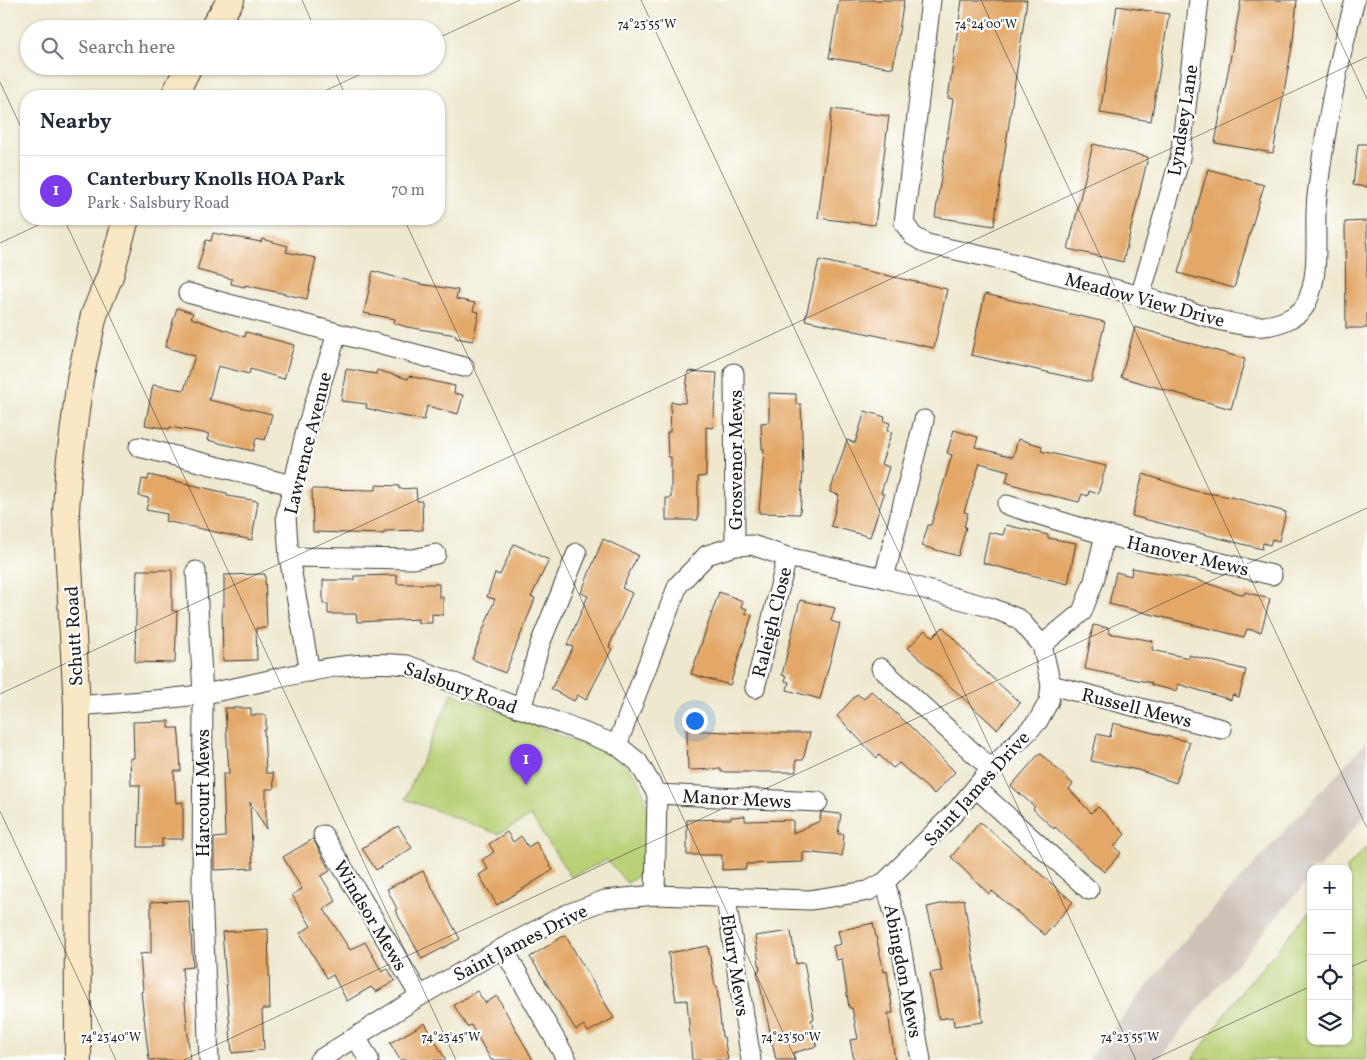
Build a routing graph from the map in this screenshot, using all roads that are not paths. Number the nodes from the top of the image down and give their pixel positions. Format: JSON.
{"nodes":[{"id":1,"x":231,"y":0,"type":"edge"},
{"id":2,"x":931,"y":0,"type":"edge"},
{"id":3,"x":1199,"y":0,"type":"edge"},
{"id":4,"x":1355,"y":0,"type":"edge"},
{"id":5,"x":218,"y":20,"type":"edge"},
{"id":6,"x":184,"y":75,"type":"edge"},
{"id":7,"x":177,"y":90,"type":"edge"},
{"id":8,"x":124,"y":225,"type":"edge"},
{"id":9,"x":188,"y":293,"type":"dead end"},
{"id":10,"x":1140,"y":297,"type":"junction"},
{"id":11,"x":337,"y":334,"type":"junction"},
{"id":12,"x":464,"y":367,"type":"dead end"},
{"id":13,"x":734,"y":373,"type":"dead end"},
{"id":14,"x":924,"y":420,"type":"dead end"},
{"id":15,"x":139,"y":447,"type":"dead end"},
{"id":16,"x":292,"y":485,"type":"junction"},
{"id":17,"x":1007,"y":505,"type":"dead end"},
{"id":18,"x":1105,"y":535,"type":"junction"},
{"id":19,"x":735,"y":546,"type":"junction"},
{"id":20,"x":577,"y":553,"type":"dead end"},
{"id":21,"x":436,"y":554,"type":"dead end"},
{"id":22,"x":289,"y":557,"type":"junction"},
{"id":23,"x":787,"y":557,"type":"junction"},
{"id":24,"x":196,"y":571,"type":"dead end"},
{"id":25,"x":1272,"y":575,"type":"dead end"},
{"id":26,"x":884,"y":578,"type":"junction"},
{"id":27,"x":1042,"y":645,"type":"junction"},
{"id":28,"x":881,"y":668,"type":"dead end"},
{"id":29,"x":310,"y":672,"type":"junction"},
{"id":30,"x":1051,"y":685,"type":"junction"},
{"id":31,"x":755,"y":688,"type":"dead end"},
{"id":32,"x":203,"y":694,"type":"junction"},
{"id":33,"x":77,"y":706,"type":"junction"},
{"id":34,"x":521,"y":709,"type":"junction"},
{"id":35,"x":1222,"y":728,"type":"dead end"},
{"id":36,"x":617,"y":745,"type":"junction"},
{"id":37,"x":991,"y":769,"type":"junction"},
{"id":38,"x":976,"y":788,"type":"junction"},
{"id":39,"x":657,"y":794,"type":"junction"},
{"id":40,"x":818,"y":802,"type":"dead end"},
{"id":41,"x":323,"y":835,"type":"dead end"},
{"id":42,"x":886,"y":882,"type":"junction"},
{"id":43,"x":1089,"y":890,"type":"dead end"},
{"id":44,"x":654,"y":895,"type":"junction"},
{"id":45,"x":726,"y":899,"type":"junction"},
{"id":46,"x":503,"y":948,"type":"junction"},
{"id":47,"x":420,"y":996,"type":"junction"},
{"id":48,"x":356,"y":1037,"type":"junction"},
{"id":49,"x":78,"y":1060,"type":"edge"},
{"id":50,"x":209,"y":1060,"type":"edge"},
{"id":51,"x":319,"y":1060,"type":"edge"},
{"id":52,"x":370,"y":1060,"type":"edge"},
{"id":53,"x":567,"y":1060,"type":"edge"},
{"id":54,"x":751,"y":1060,"type":"edge"},
{"id":55,"x":921,"y":1060,"type":"edge"}],
"edges":[{"from":1,"to":5,"type":"street"},
{"from":2,"to":10,"type":"street","name":"Meadow View Drive"},
{"from":3,"to":10,"type":"street","name":"Lyndsey Lane"},
{"from":4,"to":10,"type":"street","name":"Meadow View Drive"},
{"from":6,"to":7,"type":"street"},
{"from":8,"to":33,"type":"street","name":"Schutt Road"},
{"from":9,"to":11,"type":"street"},
{"from":11,"to":12,"type":"street"},
{"from":11,"to":16,"type":"street","name":"Lawrence Avenue"},
{"from":13,"to":19,"type":"street","name":"Grosvenor Mews"},
{"from":14,"to":26,"type":"street"},
{"from":15,"to":16,"type":"street"},
{"from":16,"to":22,"type":"street","name":"Lawrence Avenue"},
{"from":17,"to":18,"type":"street","name":"Hanover Mews"},
{"from":18,"to":25,"type":"street","name":"Hanover Mews"},
{"from":18,"to":27,"type":"street"},
{"from":19,"to":23,"type":"street","name":"Saint James Drive"},
{"from":19,"to":36,"type":"street","name":"Saint James Drive"},
{"from":20,"to":34,"type":"street"},
{"from":21,"to":22,"type":"street"},
{"from":22,"to":29,"type":"street","name":"Lawrence Avenue"},
{"from":23,"to":26,"type":"street","name":"Saint James Drive"},
{"from":23,"to":31,"type":"street","name":"Raleigh Close"},
{"from":24,"to":32,"type":"street","name":"Harcourt Mews"},
{"from":26,"to":27,"type":"street","name":"Saint James Drive"},
{"from":27,"to":30,"type":"street","name":"Saint James Drive"},
{"from":28,"to":37,"type":"street"},
{"from":29,"to":32,"type":"street","name":"Salsbury Road"},
{"from":29,"to":34,"type":"street","name":"Salsbury Road"},
{"from":30,"to":35,"type":"street","name":"Russell Mews"},
{"from":30,"to":37,"type":"street","name":"Saint James Drive"},
{"from":32,"to":33,"type":"street","name":"Salsbury Road"},
{"from":32,"to":50,"type":"street","name":"Harcourt Mews"},
{"from":33,"to":49,"type":"street","name":"Schutt Road"},
{"from":34,"to":36,"type":"street","name":"Salsbury Road"},
{"from":36,"to":39,"type":"street","name":"Salsbury Road"},
{"from":37,"to":38,"type":"street","name":"Saint James Drive"},
{"from":38,"to":42,"type":"street","name":"Saint James Drive"},
{"from":38,"to":43,"type":"street"},
{"from":39,"to":40,"type":"street","name":"Manor Mews"},
{"from":39,"to":44,"type":"street"},
{"from":41,"to":47,"type":"street","name":"Windsor Mews"},
{"from":42,"to":45,"type":"street","name":"Saint James Drive"},
{"from":42,"to":55,"type":"street","name":"Abingdon Mews"},
{"from":44,"to":45,"type":"street","name":"Saint James Drive"},
{"from":44,"to":46,"type":"street","name":"Saint James Drive"},
{"from":45,"to":54,"type":"street","name":"Ebury Mews"},
{"from":46,"to":47,"type":"street","name":"Saint James Drive"},
{"from":46,"to":53,"type":"street"},
{"from":47,"to":48,"type":"street","name":"Saint James Drive"},
{"from":48,"to":51,"type":"street","name":"Saint James Drive"},
{"from":48,"to":52,"type":"street"}]}
